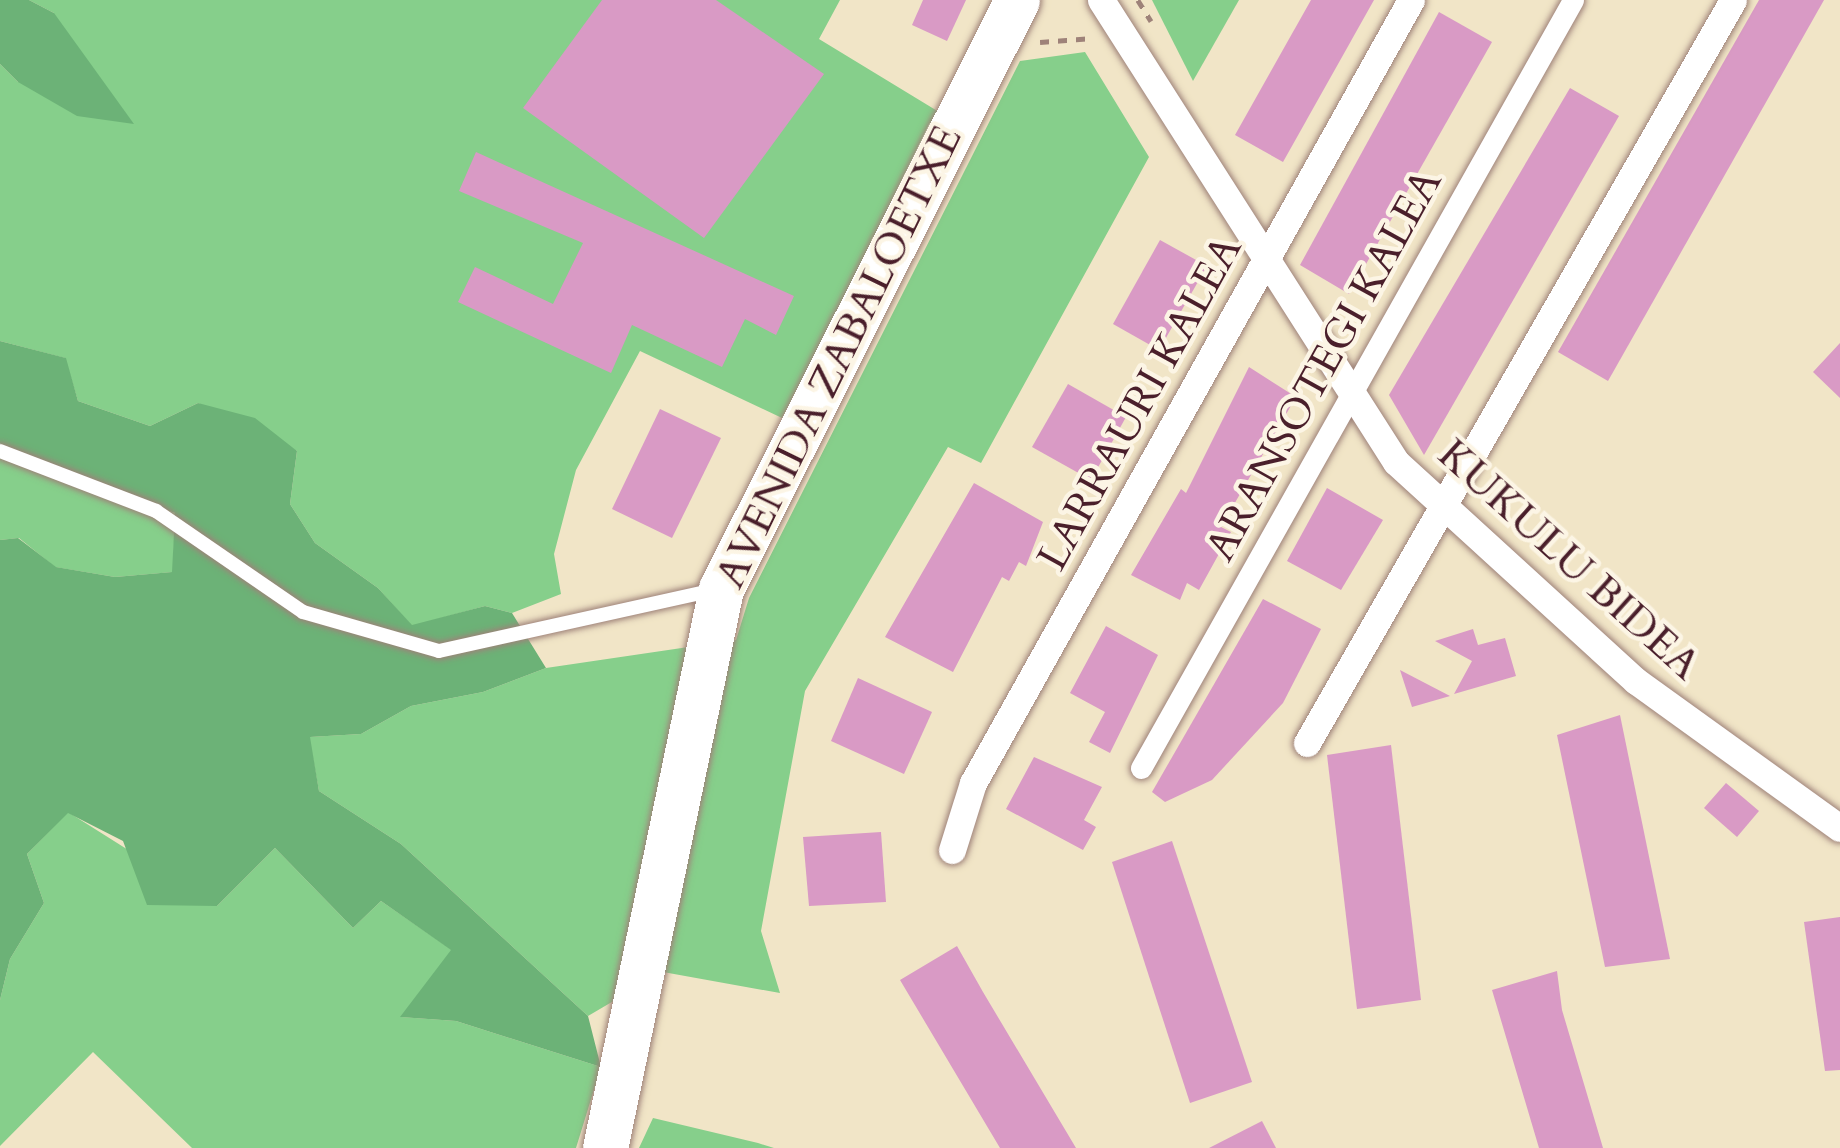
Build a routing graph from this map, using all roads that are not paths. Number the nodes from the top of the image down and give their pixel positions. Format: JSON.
{"nodes":[{"id":1,"x":1017,"y":0,"type":"edge"},
{"id":2,"x":1101,"y":0,"type":"edge"},
{"id":3,"x":1411,"y":0,"type":"edge"},
{"id":4,"x":1573,"y":0,"type":"edge"},
{"id":5,"x":1733,"y":0,"type":"edge"},
{"id":6,"x":1269,"y":256,"type":"junction"},
{"id":7,"x":1354,"y":394,"type":"junction"},
{"id":8,"x":0,"y":451,"type":"edge"},
{"id":9,"x":1445,"y":511,"type":"junction"},
{"id":10,"x":721,"y":589,"type":"junction"},
{"id":11,"x":1307,"y":743,"type":"dead end"},
{"id":12,"x":1141,"y":768,"type":"dead end"},
{"id":13,"x":1840,"y":828,"type":"edge"},
{"id":14,"x":952,"y":850,"type":"dead end"},
{"id":15,"x":605,"y":1148,"type":"edge"}],
"edges":[{"from":1,"to":10,"type":"main road","name":"AVENIDA ZABALOETXE"},
{"from":2,"to":6,"type":"street","name":"KUKULU BIDEA"},
{"from":3,"to":6,"type":"street","name":"LARRAURI KALEA"},
{"from":4,"to":7,"type":"street","name":"ARANSOTEGI KALEA"},
{"from":5,"to":9,"type":"street"},
{"from":6,"to":7,"type":"street","name":"KUKULU BIDEA"},
{"from":6,"to":14,"type":"street","name":"LARRAURI KALEA"},
{"from":7,"to":9,"type":"street","name":"KUKULU BIDEA"},
{"from":7,"to":12,"type":"street","name":"ARANSOTEGI KALEA"},
{"from":8,"to":10,"type":"lane"},
{"from":9,"to":11,"type":"street"},
{"from":9,"to":13,"type":"street","name":"KUKULU BIDEA"},
{"from":10,"to":15,"type":"main road","name":"AVENIDA ZABALOETXE"}]}
